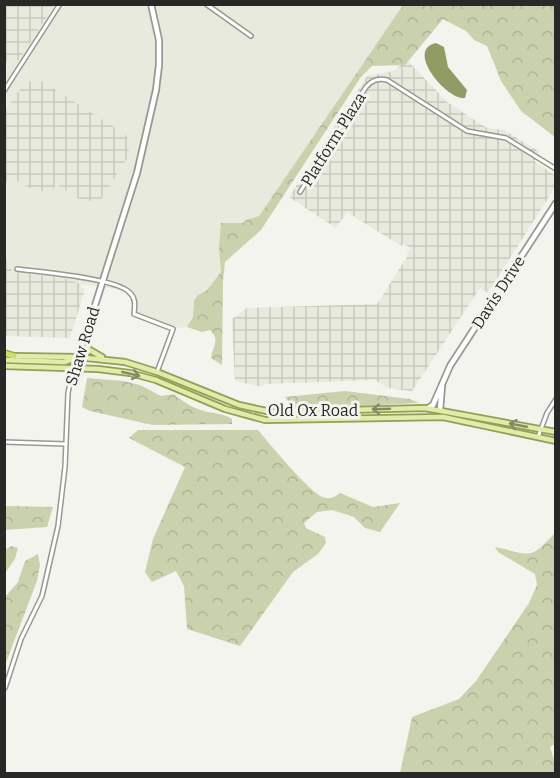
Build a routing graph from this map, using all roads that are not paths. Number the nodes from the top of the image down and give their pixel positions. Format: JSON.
{"nodes":[{"id":1,"x":60,"y":4,"type":"edge"},
{"id":2,"x":150,"y":4,"type":"edge"},
{"id":3,"x":206,"y":4,"type":"edge"},
{"id":4,"x":252,"y":36,"type":"dead end"},
{"id":5,"x":4,"y":91,"type":"edge"},
{"id":6,"x":555,"y":169,"type":"edge"},
{"id":7,"x":300,"y":192,"type":"dead end"},
{"id":8,"x":555,"y":203,"type":"edge"},
{"id":9,"x":17,"y":269,"type":"dead end"},
{"id":10,"x":102,"y":282,"type":"junction"},
{"id":11,"x":87,"y":331,"type":"junction"},
{"id":12,"x":4,"y":356,"type":"edge"},
{"id":13,"x":14,"y":356,"type":"joint"},
{"id":14,"x":77,"y":357,"type":"junction"},
{"id":15,"x":110,"y":360,"type":"junction"},
{"id":16,"x":4,"y":366,"type":"edge"},
{"id":17,"x":73,"y":368,"type":"junction"},
{"id":18,"x":157,"y":372,"type":"junction"},
{"id":19,"x":442,"y":383,"type":"junction"},
{"id":20,"x":555,"y":399,"type":"edge"},
{"id":21,"x":426,"y":409,"type":"junction"},
{"id":22,"x":440,"y":411,"type":"junction"},
{"id":23,"x":429,"y":417,"type":"junction"},
{"id":24,"x":539,"y":429,"type":"junction"},
{"id":25,"x":555,"y":432,"type":"edge"},
{"id":26,"x":538,"y":436,"type":"junction"},
{"id":27,"x":555,"y":441,"type":"edge"},
{"id":28,"x":4,"y":442,"type":"edge"},
{"id":29,"x":66,"y":444,"type":"junction"},
{"id":30,"x":5,"y":688,"type":"edge"}],
"edges":[{"from":1,"to":5,"type":"street"},
{"from":2,"to":10,"type":"main road","name":"Shaw Road"},
{"from":3,"to":4,"type":"street"},
{"from":6,"to":7,"type":"street","name":"Platform Plaza"},
{"from":8,"to":19,"type":"main road","name":"Davis Drive"},
{"from":9,"to":10,"type":"street"},
{"from":10,"to":11,"type":"main road","name":"Shaw Road"},
{"from":10,"to":18,"type":"street"},
{"from":11,"to":14,"type":"main road","name":"Shaw Road"},
{"from":11,"to":15,"type":"main road"},
{"from":12,"to":13,"type":"highway"},
{"from":12,"to":14,"type":"main road"},
{"from":13,"to":14,"type":"main road","name":"Old Ox Road"},
{"from":14,"to":15,"type":"main road","name":"Old Ox Road"},
{"from":14,"to":17,"type":"main road","name":"Shaw Road"},
{"from":15,"to":18,"type":"main road","name":"Old Ox Road"},
{"from":16,"to":17,"type":"main road","name":"Old Ox Road"},
{"from":17,"to":23,"type":"main road","name":"Old Ox Road","one_way":true},
{"from":17,"to":29,"type":"street","name":"Shaw Road"},
{"from":21,"to":18,"type":"main road","name":"Old Ox Road","one_way":true},
{"from":19,"to":21,"type":"main road","name":"Davis Drive"},
{"from":19,"to":22,"type":"main road","name":"Davis Drive"},
{"from":20,"to":24,"type":"street"},
{"from":21,"to":22,"type":"main road","name":"Old Ox Road"},
{"from":22,"to":23,"type":"main road"},
{"from":24,"to":22,"type":"main road","name":"Old Ox Road","one_way":true},
{"from":23,"to":26,"type":"main road","name":"Old Ox Road"},
{"from":24,"to":25,"type":"main road","name":"Old Ox Road"},
{"from":24,"to":26,"type":"street"},
{"from":26,"to":27,"type":"main road","name":"Old Ox Road"},
{"from":28,"to":29,"type":"street"},
{"from":29,"to":30,"type":"street","name":"Shaw Road"}]}
